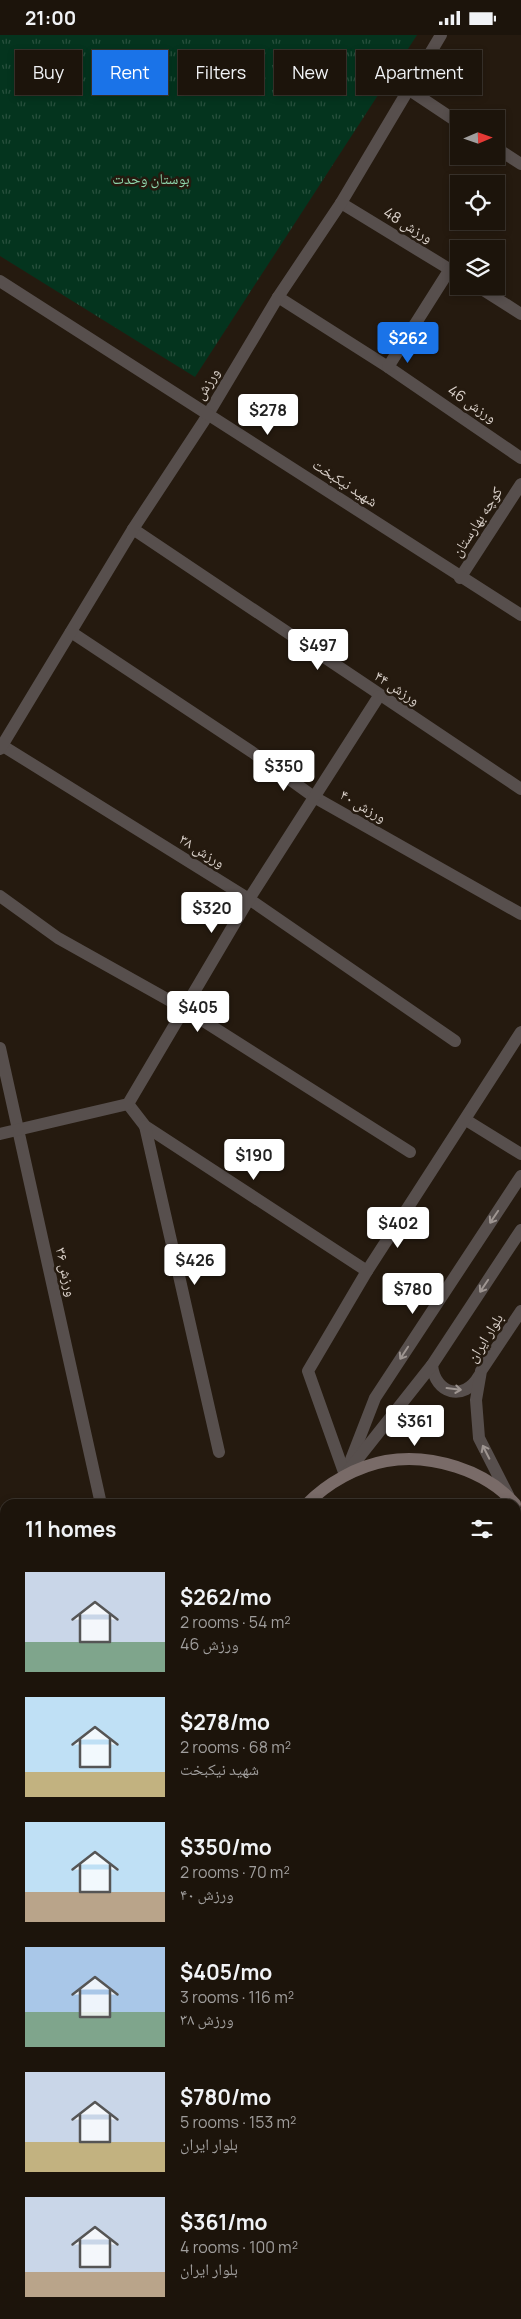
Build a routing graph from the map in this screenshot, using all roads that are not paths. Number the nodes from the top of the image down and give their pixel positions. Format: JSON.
{"nodes":[{"id":1,"x":441,"y":35,"type":"edge"},
{"id":2,"x":432,"y":50,"type":"edge"},
{"id":3,"x":404,"y":95,"type":"edge"},
{"id":4,"x":417,"y":95,"type":"edge"},
{"id":5,"x":450,"y":117,"type":"edge"},
{"id":6,"x":505,"y":154,"type":"edge"},
{"id":7,"x":521,"y":164,"type":"edge"},
{"id":8,"x":341,"y":203,"type":"junction"},
{"id":9,"x":450,"y":270,"type":"edge"},
{"id":10,"x":450,"y":278,"type":"edge"},
{"id":11,"x":0,"y":281,"type":"edge"},
{"id":12,"x":491,"y":295,"type":"edge"},
{"id":13,"x":278,"y":297,"type":"junction"},
{"id":14,"x":521,"y":314,"type":"edge"},
{"id":15,"x":388,"y":367,"type":"junction"},
{"id":16,"x":208,"y":413,"type":"junction"},
{"id":17,"x":521,"y":458,"type":"edge"},
{"id":18,"x":521,"y":484,"type":"edge"},
{"id":19,"x":133,"y":529,"type":"junction"},
{"id":20,"x":460,"y":578,"type":"junction"},
{"id":21,"x":521,"y":615,"type":"edge"},
{"id":22,"x":71,"y":632,"type":"junction"},
{"id":23,"x":379,"y":696,"type":"junction"},
{"id":24,"x":1,"y":748,"type":"edge"},
{"id":25,"x":521,"y":789,"type":"edge"},
{"id":26,"x":314,"y":797,"type":"junction"},
{"id":27,"x":0,"y":896,"type":"edge"},
{"id":28,"x":249,"y":899,"type":"junction"},
{"id":29,"x":521,"y":914,"type":"edge"},
{"id":30,"x":183,"y":1008,"type":"junction"},
{"id":31,"x":521,"y":1032,"type":"edge"},
{"id":32,"x":455,"y":1041,"type":"dead end"},
{"id":33,"x":0,"y":1048,"type":"edge"},
{"id":34,"x":128,"y":1104,"type":"junction"},
{"id":35,"x":466,"y":1119,"type":"junction"},
{"id":36,"x":145,"y":1126,"type":"junction"},
{"id":37,"x":18,"y":1129,"type":"junction"},
{"id":38,"x":0,"y":1134,"type":"edge"},
{"id":39,"x":410,"y":1152,"type":"dead end"},
{"id":40,"x":521,"y":1154,"type":"edge"},
{"id":41,"x":521,"y":1177,"type":"edge"},
{"id":42,"x":521,"y":1230,"type":"edge"},
{"id":43,"x":367,"y":1271,"type":"junction"},
{"id":44,"x":521,"y":1311,"type":"edge"},
{"id":45,"x":432,"y":1365,"type":"junction"},
{"id":46,"x":481,"y":1371,"type":"junction"},
{"id":47,"x":219,"y":1452,"type":"dead end"},
{"id":48,"x":346,"y":1475,"type":"junction"},
{"id":49,"x":100,"y":1499,"type":"edge"},
{"id":50,"x":313,"y":1499,"type":"edge"},
{"id":51,"x":508,"y":1499,"type":"edge"},
{"id":52,"x":513,"y":1499,"type":"edge"}],
"edges":[{"from":1,"to":2,"type":"street","name":"ورزش"},
{"from":3,"to":8,"type":"street","name":"ورزش"},
{"from":4,"to":5,"type":"street"},
{"from":6,"to":7,"type":"street"},
{"from":8,"to":9,"type":"street","name":"ورزش 48"},
{"from":8,"to":13,"type":"street","name":"ورزش"},
{"from":10,"to":15,"type":"street"},
{"from":11,"to":16,"type":"street","name":"شهید نیکبخت"},
{"from":12,"to":14,"type":"street"},
{"from":13,"to":15,"type":"street","name":"ورزش 46"},
{"from":13,"to":16,"type":"street","name":"ورزش"},
{"from":15,"to":17,"type":"street","name":"ورزش 46"},
{"from":16,"to":19,"type":"street","name":"ورزش"},
{"from":16,"to":20,"type":"street","name":"شهید نیکبخت"},
{"from":18,"to":20,"type":"street","name":"کوچه بهارستان"},
{"from":19,"to":22,"type":"street","name":"ورزش"},
{"from":19,"to":23,"type":"street","name":"ورزش ۴۴"},
{"from":20,"to":21,"type":"street","name":"شهید نیکبخت"},
{"from":22,"to":24,"type":"street","name":"ورزش"},
{"from":22,"to":26,"type":"street","name":"ورزش ۴۰"},
{"from":23,"to":25,"type":"street","name":"ورزش ۴۴"},
{"from":23,"to":26,"type":"street"},
{"from":24,"to":28,"type":"street","name":"ورزش ۳۸"},
{"from":26,"to":28,"type":"street"},
{"from":26,"to":29,"type":"street","name":"ورزش ۴۰"},
{"from":27,"to":30,"type":"street"},
{"from":28,"to":30,"type":"street"},
{"from":28,"to":32,"type":"street","name":"ورزش ۳۸"},
{"from":30,"to":34,"type":"street"},
{"from":30,"to":39,"type":"street"},
{"from":31,"to":35,"type":"street"},
{"from":33,"to":37,"type":"street","name":"ورزش ۳۶"},
{"from":34,"to":36,"type":"street"},
{"from":34,"to":37,"type":"street"},
{"from":35,"to":40,"type":"street"},
{"from":35,"to":43,"type":"street"},
{"from":36,"to":43,"type":"street"},
{"from":36,"to":47,"type":"street"},
{"from":37,"to":38,"type":"street"},
{"from":37,"to":49,"type":"street","name":"ورزش ۳۶"},
{"from":41,"to":48,"type":"street","one_way":true},
{"from":42,"to":45,"type":"street","name":"بلوار ایران","one_way":true},
{"from":43,"to":48,"type":"street"},
{"from":44,"to":46,"type":"street","name":"بلوار ایران"},
{"from":45,"to":46,"type":"street","one_way":true},
{"from":45,"to":48,"type":"street","name":"بلوار ایران"},
{"from":52,"to":46,"type":"street","name":"بلوار ایران","one_way":true},
{"from":48,"to":50,"type":"main road"},
{"from":48,"to":51,"type":"main road"}]}
